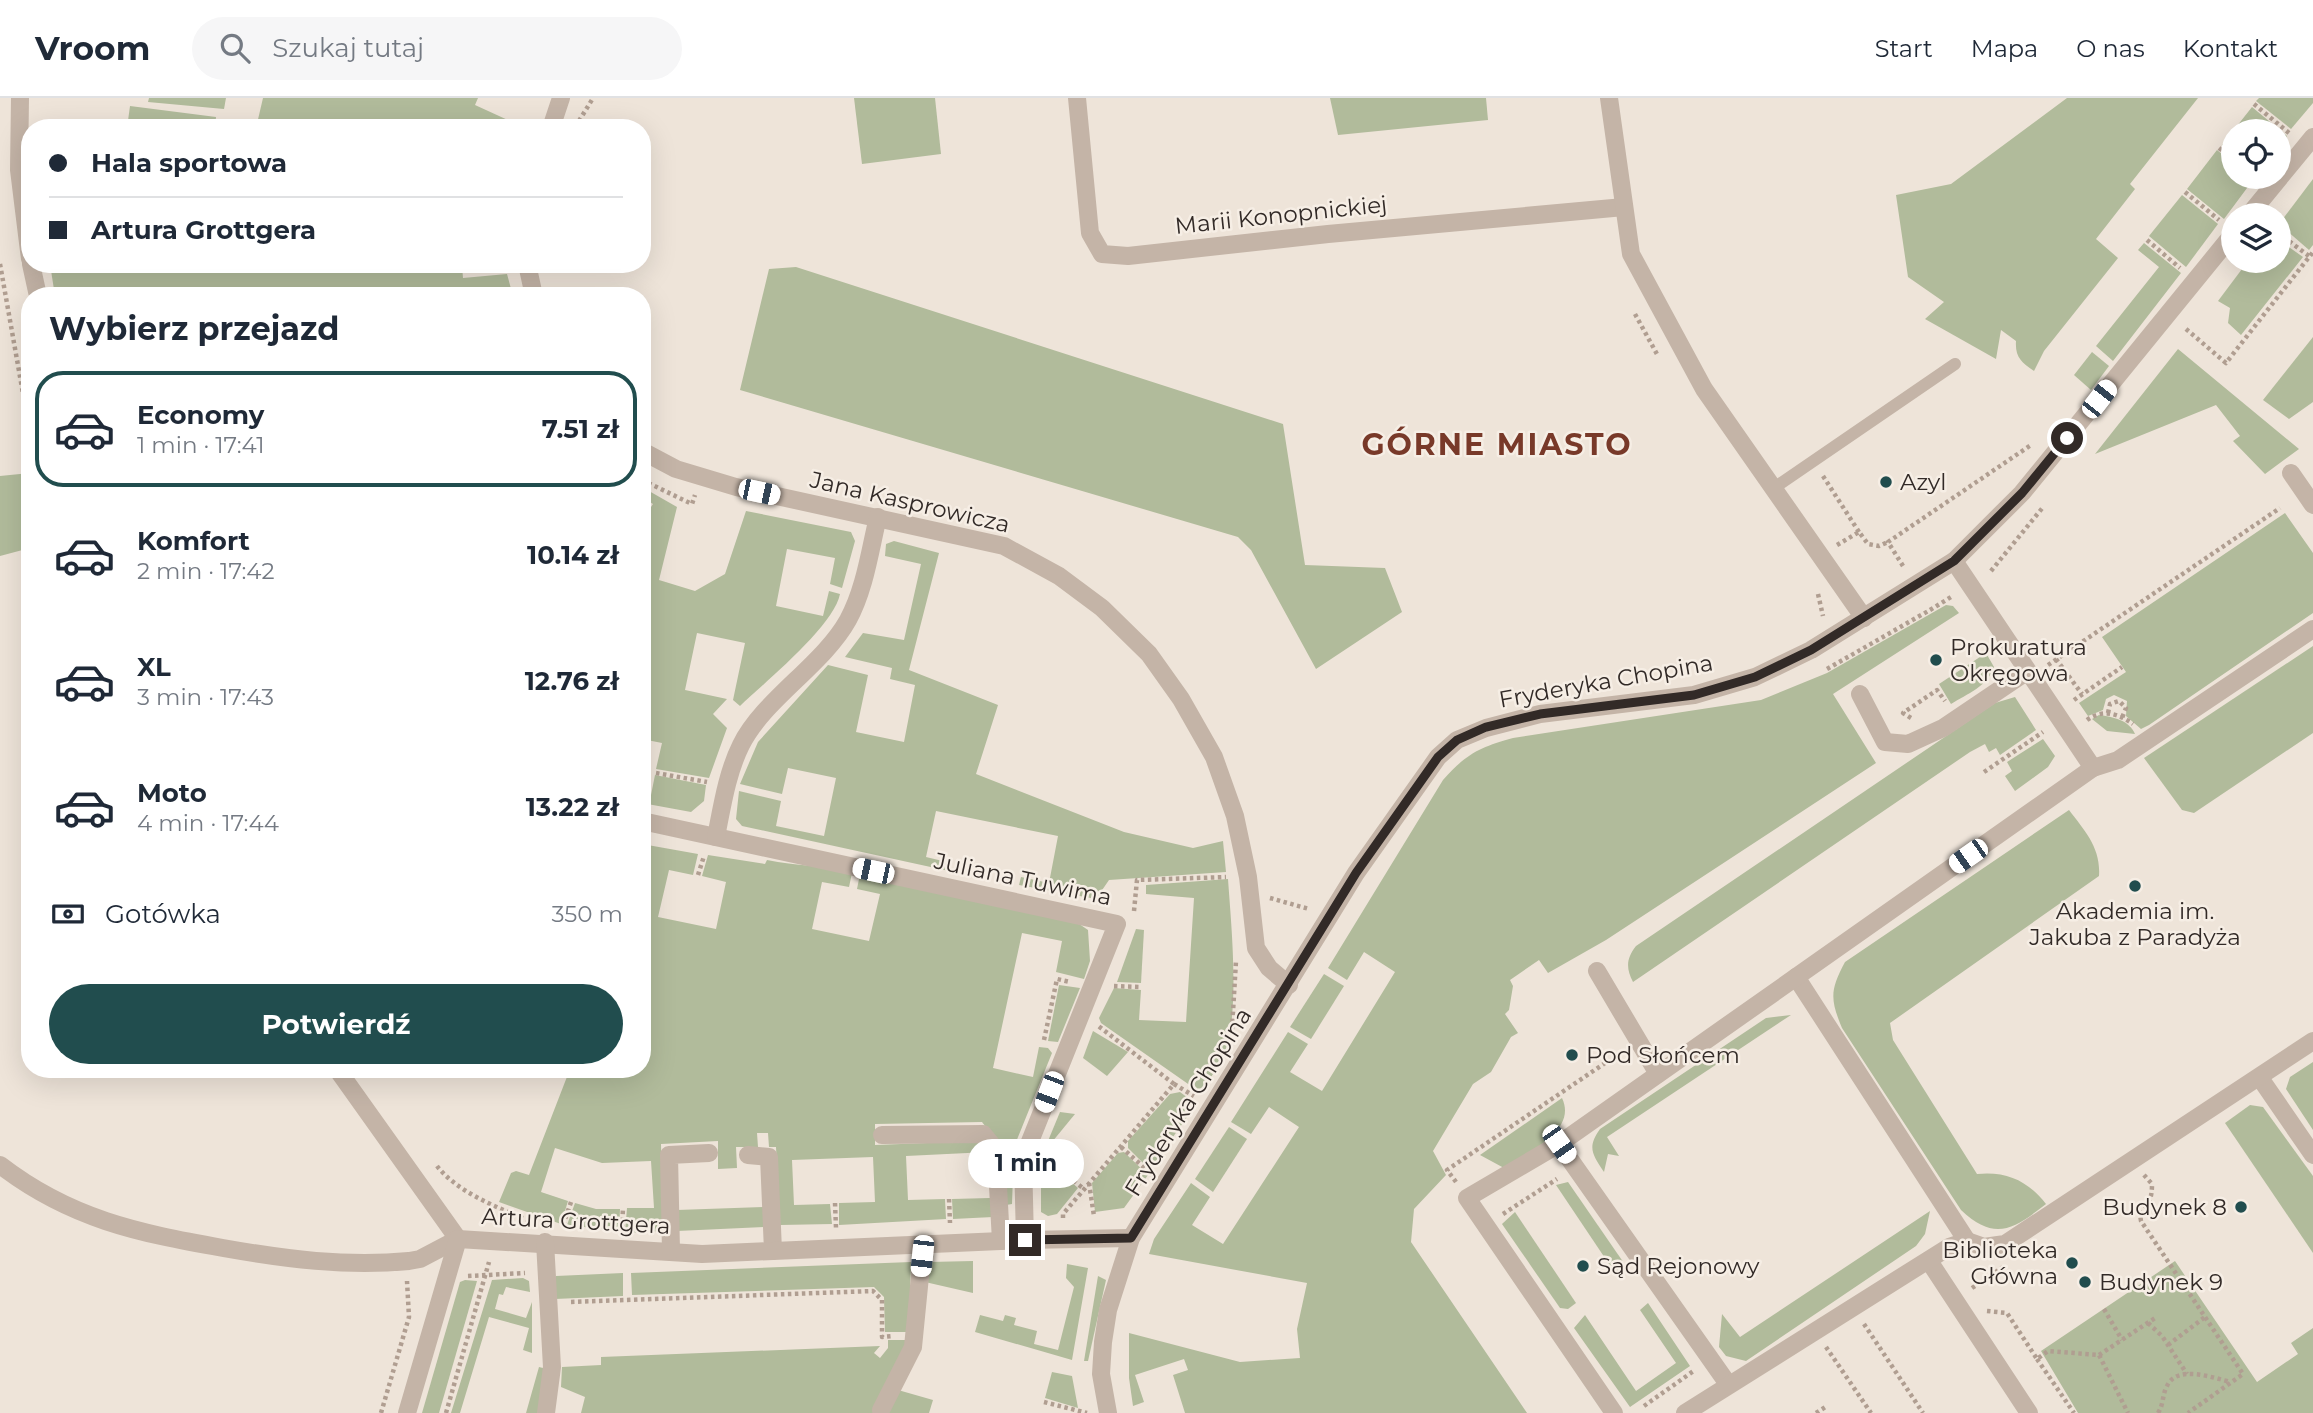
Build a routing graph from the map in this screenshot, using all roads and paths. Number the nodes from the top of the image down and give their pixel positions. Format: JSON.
{"nodes":[{"id":1,"x":20,"y":98,"type":"edge"},
{"id":2,"x":561,"y":98,"type":"edge"},
{"id":3,"x":593,"y":98,"type":"edge"},
{"id":4,"x":1077,"y":98,"type":"edge"},
{"id":5,"x":1609,"y":98,"type":"edge"},
{"id":6,"x":2254,"y":104,"type":"dead end"},
{"id":7,"x":554,"y":119,"type":"edge"},
{"id":8,"x":580,"y":119,"type":"edge"},
{"id":9,"x":2306,"y":138,"type":"edge"},
{"id":10,"x":21,"y":187,"type":"edge"},
{"id":11,"x":2185,"y":192,"type":"dead end"},
{"id":12,"x":2258,"y":203,"type":"edge"},
{"id":13,"x":1624,"y":207,"type":"junction"},
{"id":14,"x":2221,"y":223,"type":"edge"},
{"id":15,"x":2147,"y":240,"type":"dead end"},
{"id":16,"x":2291,"y":241,"type":"edge"},
{"id":17,"x":2221,"y":242,"type":"edge"},
{"id":18,"x":2311,"y":254,"type":"edge"},
{"id":19,"x":0,"y":264,"type":"edge"},
{"id":20,"x":2189,"y":275,"type":"dead end"},
{"id":21,"x":2186,"y":329,"type":"dead end"},
{"id":22,"x":1955,"y":364,"type":"dead end"},
{"id":23,"x":21,"y":382,"type":"edge"},
{"id":24,"x":651,"y":456,"type":"edge"},
{"id":25,"x":1814,"y":463,"type":"junction"},
{"id":26,"x":2291,"y":474,"type":"dead end"},
{"id":27,"x":1774,"y":488,"type":"junction"},
{"id":28,"x":2313,"y":505,"type":"edge"},
{"id":29,"x":2280,"y":508,"type":"dead end"},
{"id":30,"x":878,"y":517,"type":"junction"},
{"id":31,"x":1859,"y":531,"type":"dead end"},
{"id":32,"x":1954,"y":561,"type":"junction"},
{"id":33,"x":1946,"y":600,"type":"dead end"},
{"id":34,"x":1958,"y":605,"type":"dead end"},
{"id":35,"x":1930,"y":611,"type":"dead end"},
{"id":36,"x":1864,"y":618,"type":"junction"},
{"id":37,"x":2313,"y":629,"type":"edge"},
{"id":38,"x":2056,"y":659,"type":"junction"},
{"id":39,"x":2123,"y":667,"type":"dead end"},
{"id":40,"x":1819,"y":673,"type":"dead end"},
{"id":41,"x":2028,"y":674,"type":"junction"},
{"id":42,"x":1860,"y":694,"type":"dead end"},
{"id":43,"x":2082,"y":694,"type":"junction"},
{"id":44,"x":1951,"y":711,"type":"dead end"},
{"id":45,"x":2054,"y":713,"type":"junction"},
{"id":46,"x":2108,"y":713,"type":"junction"},
{"id":47,"x":2122,"y":718,"type":"junction"},
{"id":48,"x":1919,"y":723,"type":"dead end"},
{"id":49,"x":2044,"y":731,"type":"dead end"},
{"id":50,"x":2069,"y":733,"type":"junction"},
{"id":51,"x":2147,"y":741,"type":"junction"},
{"id":52,"x":2093,"y":768,"type":"junction"},
{"id":53,"x":1984,"y":772,"type":"dead end"},
{"id":54,"x":656,"y":773,"type":"dead end"},
{"id":55,"x":711,"y":783,"type":"dead end"},
{"id":56,"x":651,"y":824,"type":"edge"},
{"id":57,"x":711,"y":843,"type":"junction"},
{"id":58,"x":698,"y":875,"type":"dead end"},
{"id":59,"x":1248,"y":877,"type":"junction"},
{"id":60,"x":1270,"y":887,"type":"dead end"},
{"id":61,"x":1272,"y":899,"type":"dead end"},
{"id":62,"x":1122,"y":905,"type":"dead end"},
{"id":63,"x":1135,"y":906,"type":"junction"},
{"id":64,"x":1117,"y":924,"type":"junction"},
{"id":65,"x":1597,"y":971,"type":"dead end"},
{"id":66,"x":1796,"y":977,"type":"junction"},
{"id":67,"x":1289,"y":985,"type":"junction"},
{"id":68,"x":1110,"y":986,"type":"dead end"},
{"id":69,"x":1141,"y":987,"type":"dead end"},
{"id":70,"x":1090,"y":1035,"type":"dead end"},
{"id":71,"x":2313,"y":1041,"type":"edge"},
{"id":72,"x":1608,"y":1060,"type":"dead end"},
{"id":73,"x":1658,"y":1074,"type":"junction"},
{"id":74,"x":343,"y":1078,"type":"edge"},
{"id":75,"x":2260,"y":1078,"type":"junction"},
{"id":76,"x":1174,"y":1084,"type":"junction"},
{"id":77,"x":1200,"y":1100,"type":"dead end"},
{"id":78,"x":882,"y":1135,"type":"dead end"},
{"id":79,"x":1559,"y":1144,"type":"junction"},
{"id":80,"x":1121,"y":1146,"type":"junction"},
{"id":81,"x":709,"y":1153,"type":"dead end"},
{"id":82,"x":748,"y":1155,"type":"dead end"},
{"id":83,"x":2313,"y":1155,"type":"edge"},
{"id":84,"x":428,"y":1156,"type":"dead end"},
{"id":85,"x":1038,"y":1163,"type":"dead end"},
{"id":86,"x":0,"y":1165,"type":"edge"},
{"id":87,"x":1151,"y":1174,"type":"dead end"},
{"id":88,"x":2146,"y":1178,"type":"dead end"},
{"id":89,"x":1563,"y":1180,"type":"dead end"},
{"id":90,"x":1089,"y":1182,"type":"junction"},
{"id":91,"x":1084,"y":1189,"type":"junction"},
{"id":92,"x":1467,"y":1198,"type":"junction"},
{"id":93,"x":949,"y":1199,"type":"dead end"},
{"id":94,"x":571,"y":1202,"type":"dead end"},
{"id":95,"x":835,"y":1203,"type":"dead end"},
{"id":96,"x":623,"y":1208,"type":"dead end"},
{"id":97,"x":506,"y":1211,"type":"junction"},
{"id":98,"x":1503,"y":1215,"type":"dead end"},
{"id":99,"x":1094,"y":1217,"type":"junction"},
{"id":100,"x":1104,"y":1217,"type":"dead end"},
{"id":101,"x":1073,"y":1218,"type":"dead end"},
{"id":102,"x":1083,"y":1218,"type":"dead end"},
{"id":103,"x":1063,"y":1219,"type":"junction"},
{"id":104,"x":530,"y":1220,"type":"dead end"},
{"id":105,"x":1024,"y":1221,"type":"junction"},
{"id":106,"x":963,"y":1223,"type":"dead end"},
{"id":107,"x":938,"y":1224,"type":"dead end"},
{"id":108,"x":950,"y":1224,"type":"junction"},
{"id":109,"x":562,"y":1229,"type":"junction"},
{"id":110,"x":836,"y":1229,"type":"junction"},
{"id":111,"x":849,"y":1229,"type":"dead end"},
{"id":112,"x":823,"y":1230,"type":"dead end"},
{"id":113,"x":574,"y":1232,"type":"dead end"},
{"id":114,"x":549,"y":1235,"type":"junction"},
{"id":115,"x":622,"y":1236,"type":"dead end"},
{"id":116,"x":1131,"y":1238,"type":"junction"},
{"id":117,"x":458,"y":1239,"type":"junction"},
{"id":118,"x":1025,"y":1240,"type":"junction"},
{"id":119,"x":495,"y":1241,"type":"junction"},
{"id":120,"x":1001,"y":1241,"type":"junction"},
{"id":121,"x":1967,"y":1241,"type":"junction"},
{"id":122,"x":923,"y":1247,"type":"junction"},
{"id":123,"x":671,"y":1251,"type":"junction"},
{"id":124,"x":773,"y":1251,"type":"junction"},
{"id":125,"x":405,"y":1261,"type":"junction"},
{"id":126,"x":1929,"y":1261,"type":"junction"},
{"id":127,"x":549,"y":1303,"type":"junction"},
{"id":128,"x":2104,"y":1309,"type":"dead end"},
{"id":129,"x":1974,"y":1310,"type":"dead end"},
{"id":130,"x":1858,"y":1315,"type":"dead end"},
{"id":131,"x":2205,"y":1317,"type":"junction"},
{"id":132,"x":2155,"y":1318,"type":"dead end"},
{"id":133,"x":2148,"y":1323,"type":"junction"},
{"id":134,"x":914,"y":1335,"type":"junction"},
{"id":135,"x":2123,"y":1340,"type":"junction"},
{"id":136,"x":1816,"y":1344,"type":"dead end"},
{"id":137,"x":2168,"y":1345,"type":"junction"},
{"id":138,"x":2099,"y":1355,"type":"junction"},
{"id":139,"x":1690,"y":1357,"type":"dead end"},
{"id":140,"x":2037,"y":1359,"type":"junction"},
{"id":141,"x":2188,"y":1374,"type":"junction"},
{"id":142,"x":2232,"y":1382,"type":"junction"},
{"id":143,"x":1728,"y":1384,"type":"junction"},
{"id":144,"x":1044,"y":1402,"type":"dead end"},
{"id":145,"x":1644,"y":1406,"type":"dead end"},
{"id":146,"x":1827,"y":1406,"type":"dead end"},
{"id":147,"x":881,"y":1410,"type":"dead end"},
{"id":148,"x":381,"y":1413,"type":"edge"},
{"id":149,"x":407,"y":1413,"type":"edge"},
{"id":150,"x":446,"y":1413,"type":"edge"},
{"id":151,"x":546,"y":1413,"type":"edge"},
{"id":152,"x":1088,"y":1413,"type":"edge"},
{"id":153,"x":1108,"y":1413,"type":"edge"},
{"id":154,"x":1614,"y":1413,"type":"edge"},
{"id":155,"x":1685,"y":1413,"type":"edge"},
{"id":156,"x":1816,"y":1413,"type":"edge"},
{"id":157,"x":1871,"y":1413,"type":"edge"},
{"id":158,"x":1923,"y":1413,"type":"edge"},
{"id":159,"x":2029,"y":1413,"type":"edge"},
{"id":160,"x":2074,"y":1413,"type":"edge"},
{"id":161,"x":2128,"y":1413,"type":"edge"},
{"id":162,"x":2158,"y":1413,"type":"edge"},
{"id":163,"x":2188,"y":1413,"type":"edge"}],
"edges":[{"from":1,"to":10,"type":"street"},
{"from":2,"to":7,"type":"street"},
{"from":3,"to":8,"type":"path"},
{"from":4,"to":13,"type":"street","name":"Marii Konopnickiej"},
{"from":5,"to":13,"type":"street"},
{"from":6,"to":9,"type":"path"},
{"from":9,"to":12,"type":"street"},
{"from":11,"to":14,"type":"path"},
{"from":13,"to":27,"type":"street"},
{"from":15,"to":20,"type":"path"},
{"from":16,"to":18,"type":"path"},
{"from":17,"to":32,"type":"street","name":"Fryderyka Chopina"},
{"from":18,"to":21,"type":"path"},
{"from":19,"to":23,"type":"path"},
{"from":22,"to":25,"type":"lane"},
{"from":24,"to":30,"type":"street","name":"Jana Kasprowicza"},
{"from":25,"to":27,"type":"lane"},
{"from":25,"to":31,"type":"path"},
{"from":26,"to":28,"type":"street"},
{"from":27,"to":36,"type":"street"},
{"from":29,"to":38,"type":"path"},
{"from":30,"to":57,"type":"street"},
{"from":30,"to":59,"type":"street","name":"Jana Kasprowicza"},
{"from":32,"to":36,"type":"street","name":"Fryderyka Chopina"},
{"from":32,"to":41,"type":"street"},
{"from":33,"to":34,"type":"path"},
{"from":35,"to":40,"type":"path"},
{"from":36,"to":67,"type":"street","name":"Fryderyka Chopina"},
{"from":37,"to":51,"type":"street"},
{"from":38,"to":41,"type":"path"},
{"from":38,"to":43,"type":"path"},
{"from":39,"to":43,"type":"path"},
{"from":41,"to":42,"type":"street"},
{"from":41,"to":45,"type":"street"},
{"from":43,"to":45,"type":"path"},
{"from":44,"to":48,"type":"path"},
{"from":45,"to":50,"type":"street"},
{"from":46,"to":47,"type":"path"},
{"from":46,"to":47,"type":"path"},
{"from":46,"to":50,"type":"path"},
{"from":47,"to":51,"type":"path"},
{"from":49,"to":53,"type":"path"},
{"from":50,"to":52,"type":"street"},
{"from":51,"to":52,"type":"street"},
{"from":52,"to":66,"type":"street"},
{"from":54,"to":55,"type":"path"},
{"from":56,"to":57,"type":"street","name":"Juliana Tuwima"},
{"from":57,"to":58,"type":"path"},
{"from":57,"to":64,"type":"street","name":"Juliana Tuwima"},
{"from":59,"to":63,"type":"path"},
{"from":59,"to":67,"type":"street","name":"Jana Kasprowicza"},
{"from":60,"to":61,"type":"path"},
{"from":62,"to":63,"type":"path"},
{"from":63,"to":64,"type":"path"},
{"from":64,"to":105,"type":"street","name":"Juliana Tuwima"},
{"from":65,"to":73,"type":"street"},
{"from":66,"to":73,"type":"street"},
{"from":66,"to":121,"type":"street"},
{"from":67,"to":116,"type":"street","name":"Fryderyka Chopina"},
{"from":68,"to":69,"type":"path"},
{"from":70,"to":76,"type":"path"},
{"from":71,"to":75,"type":"street"},
{"from":72,"to":92,"type":"path"},
{"from":73,"to":79,"type":"street"},
{"from":74,"to":117,"type":"street"},
{"from":75,"to":83,"type":"street"},
{"from":75,"to":121,"type":"street"},
{"from":76,"to":77,"type":"path"},
{"from":76,"to":80,"type":"path"},
{"from":78,"to":120,"type":"street"},
{"from":79,"to":92,"type":"street"},
{"from":79,"to":143,"type":"street"},
{"from":80,"to":87,"type":"path"},
{"from":80,"to":90,"type":"path"},
{"from":81,"to":123,"type":"street"},
{"from":82,"to":124,"type":"street"},
{"from":84,"to":97,"type":"path"},
{"from":85,"to":91,"type":"path"},
{"from":86,"to":125,"type":"street","name":"Artura Grottgera"},
{"from":88,"to":131,"type":"path"},
{"from":89,"to":98,"type":"path"},
{"from":90,"to":91,"type":"path"},
{"from":90,"to":99,"type":"path"},
{"from":91,"to":103,"type":"path"},
{"from":92,"to":154,"type":"street"},
{"from":93,"to":108,"type":"path"},
{"from":94,"to":109,"type":"path"},
{"from":95,"to":110,"type":"path"},
{"from":96,"to":115,"type":"path"},
{"from":97,"to":104,"type":"path"},
{"from":97,"to":119,"type":"path"},
{"from":99,"to":100,"type":"path"},
{"from":99,"to":102,"type":"path"},
{"from":101,"to":103,"type":"path"},
{"from":103,"to":105,"type":"path"},
{"from":105,"to":118,"type":"street","name":"Juliana Tuwima"},
{"from":106,"to":108,"type":"path"},
{"from":107,"to":108,"type":"path"},
{"from":109,"to":113,"type":"path"},
{"from":109,"to":114,"type":"path"},
{"from":110,"to":111,"type":"path"},
{"from":110,"to":112,"type":"path"},
{"from":114,"to":119,"type":"street","name":"Artura Grottgera"},
{"from":114,"to":123,"type":"street","name":"Artura Grottgera"},
{"from":114,"to":127,"type":"street"},
{"from":116,"to":118,"type":"street","name":"Artura Grottgera"},
{"from":116,"to":153,"type":"street","name":"Fryderyka Chopina"},
{"from":117,"to":119,"type":"street","name":"Artura Grottgera"},
{"from":117,"to":125,"type":"street","name":"Artura Grottgera"},
{"from":117,"to":149,"type":"street"},
{"from":118,"to":120,"type":"street","name":"Artura Grottgera"},
{"from":119,"to":150,"type":"path"},
{"from":120,"to":122,"type":"street","name":"Artura Grottgera"},
{"from":121,"to":126,"type":"street"},
{"from":122,"to":124,"type":"street","name":"Artura Grottgera"},
{"from":122,"to":134,"type":"street"},
{"from":123,"to":124,"type":"street","name":"Artura Grottgera"},
{"from":125,"to":148,"type":"path"},
{"from":126,"to":143,"type":"street"},
{"from":126,"to":159,"type":"street"},
{"from":127,"to":134,"type":"path"},
{"from":127,"to":151,"type":"street"},
{"from":128,"to":135,"type":"path"},
{"from":129,"to":140,"type":"path"},
{"from":130,"to":158,"type":"path"},
{"from":131,"to":137,"type":"path"},
{"from":131,"to":142,"type":"path"},
{"from":132,"to":133,"type":"path"},
{"from":133,"to":135,"type":"path"},
{"from":133,"to":137,"type":"path"},
{"from":134,"to":147,"type":"street"},
{"from":135,"to":138,"type":"path"},
{"from":136,"to":157,"type":"path"},
{"from":137,"to":141,"type":"path"},
{"from":138,"to":140,"type":"path"},
{"from":138,"to":161,"type":"path"},
{"from":139,"to":145,"type":"path"},
{"from":140,"to":160,"type":"path"},
{"from":141,"to":142,"type":"path"},
{"from":141,"to":162,"type":"path"},
{"from":142,"to":163,"type":"path"},
{"from":143,"to":155,"type":"street"},
{"from":144,"to":152,"type":"path"},
{"from":146,"to":156,"type":"path"}]}
